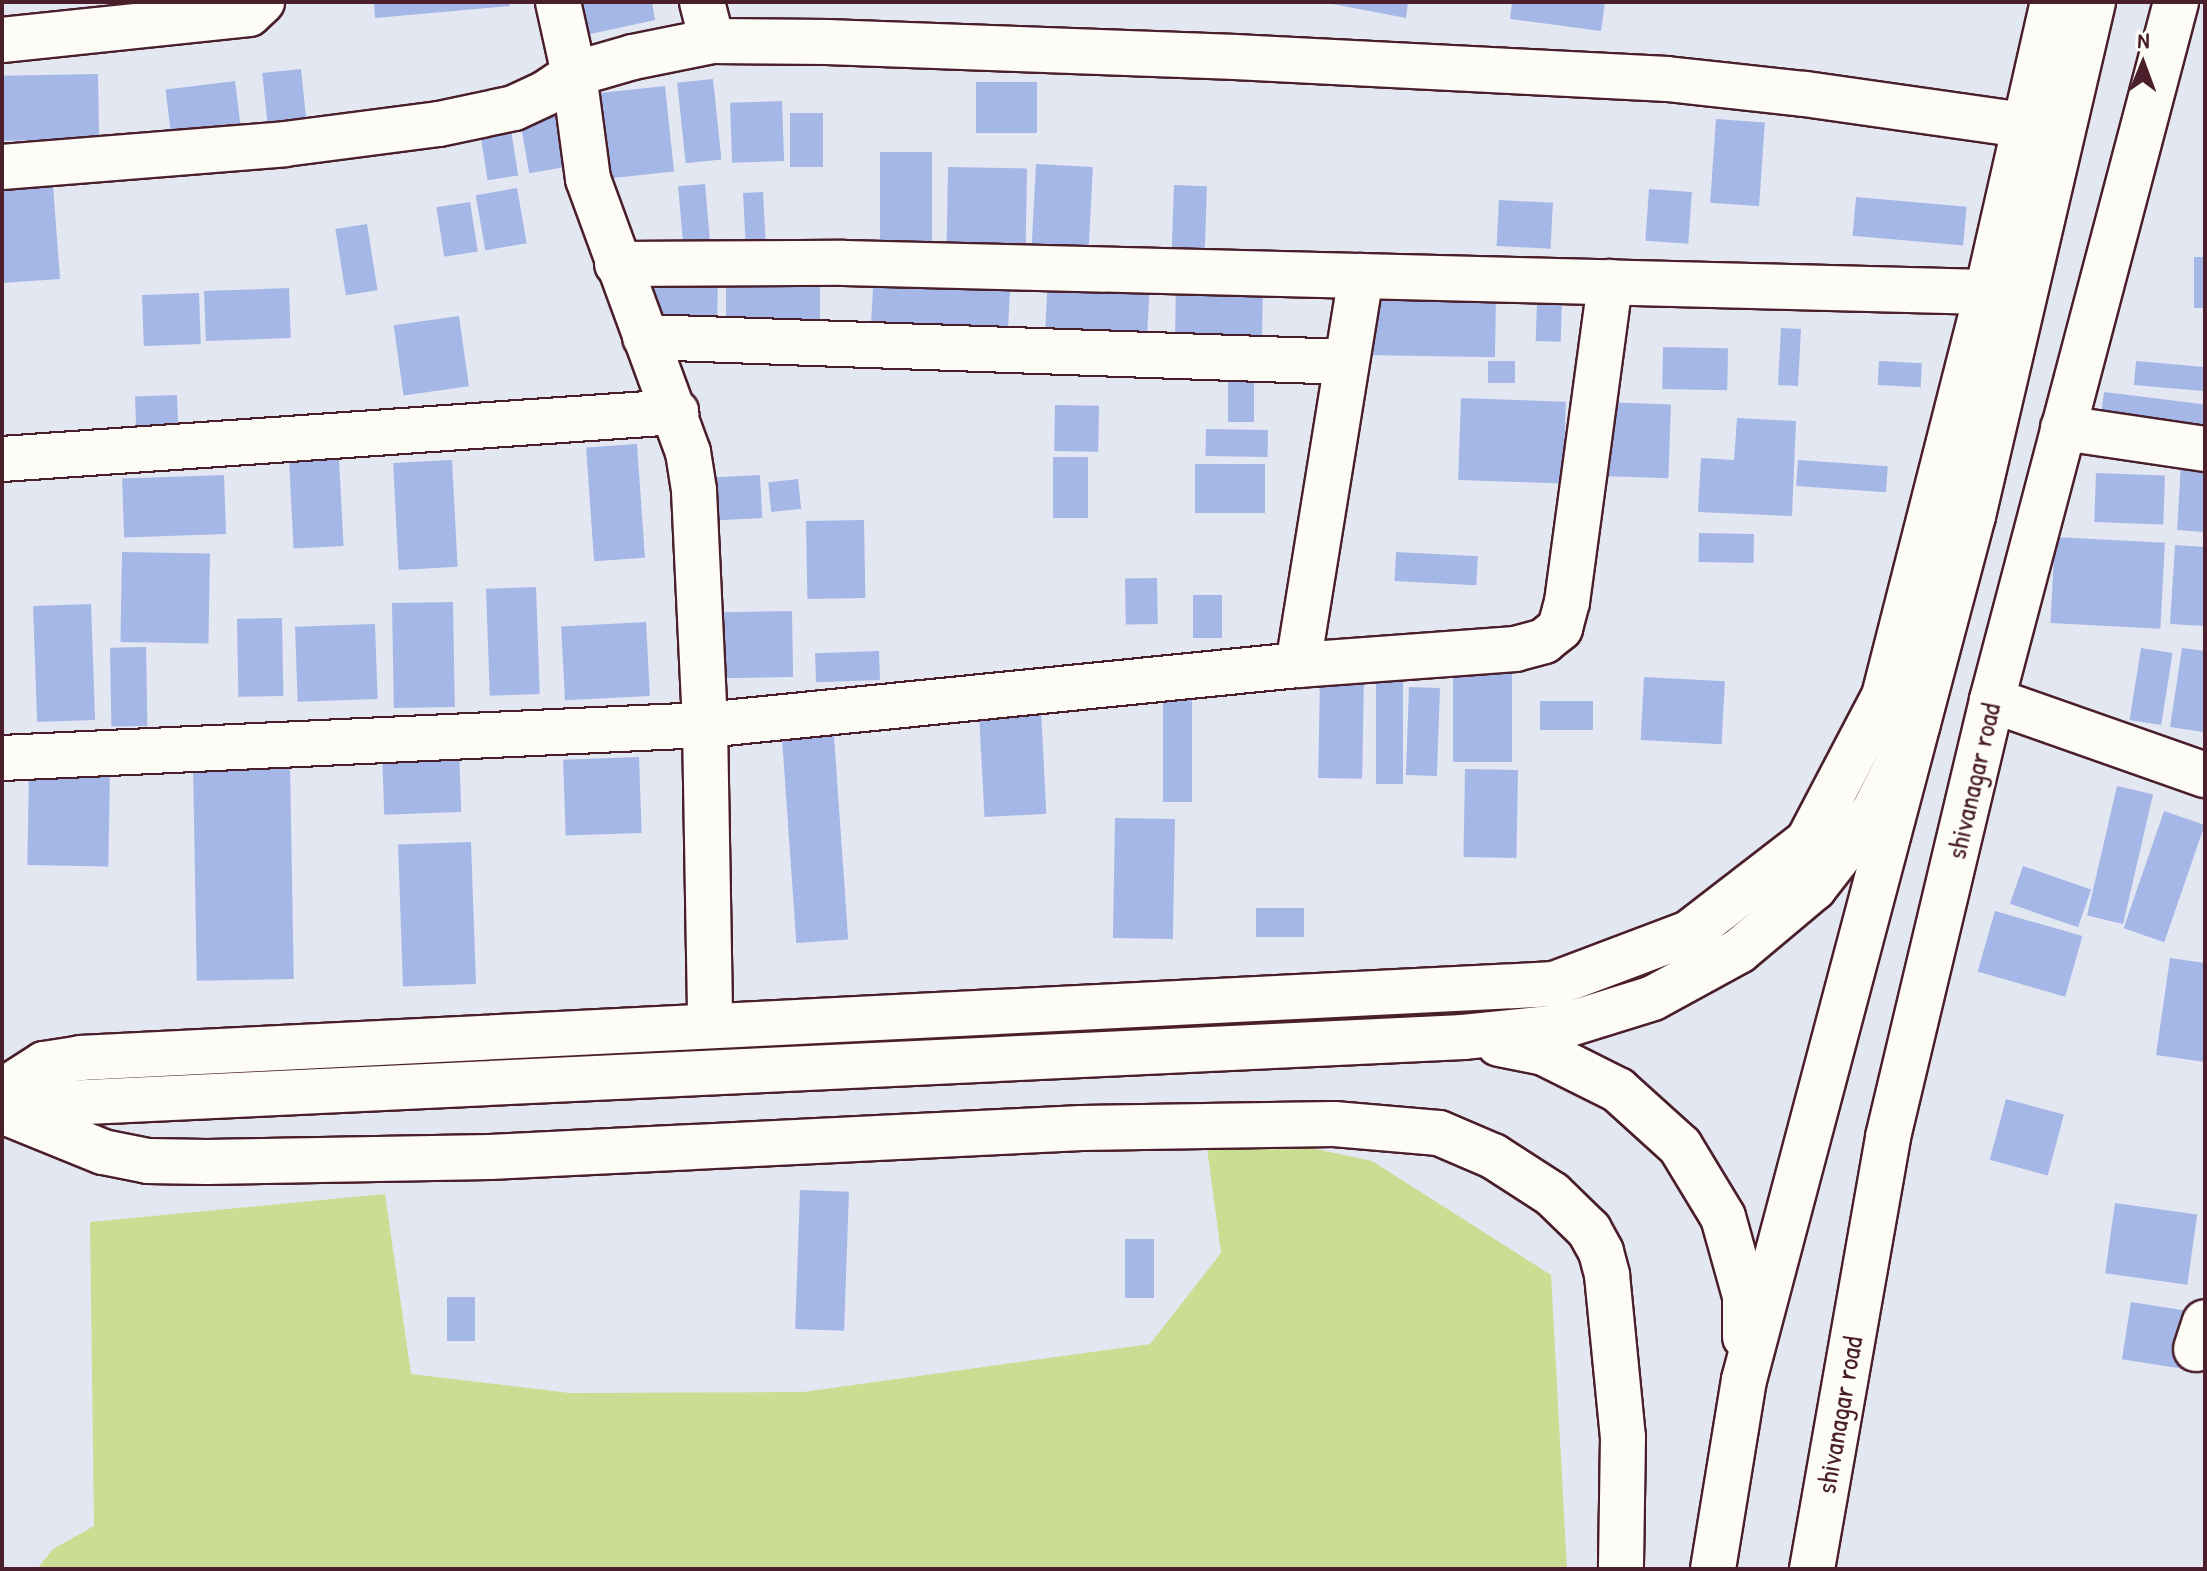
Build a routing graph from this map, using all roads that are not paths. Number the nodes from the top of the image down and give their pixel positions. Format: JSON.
{"nodes":[{"id":1,"x":262,"y":2,"type":"edge"},
{"id":2,"x":558,"y":2,"type":"edge"},
{"id":3,"x":2053,"y":2,"type":"edge"},
{"id":4,"x":2093,"y":2,"type":"edge"},
{"id":5,"x":2176,"y":2,"type":"edge"},
{"id":6,"x":707,"y":22,"type":"edge"},
{"id":7,"x":2,"y":40,"type":"edge"},
{"id":8,"x":574,"y":74,"type":"junction"},
{"id":9,"x":2023,"y":125,"type":"junction"},
{"id":10,"x":2,"y":167,"type":"edge"},
{"id":11,"x":617,"y":264,"type":"junction"},
{"id":12,"x":1361,"y":276,"type":"junction"},
{"id":13,"x":1610,"y":282,"type":"junction"},
{"id":14,"x":1987,"y":292,"type":"junction"},
{"id":15,"x":645,"y":337,"type":"junction"},
{"id":16,"x":1347,"y":362,"type":"junction"},
{"id":17,"x":676,"y":412,"type":"junction"},
{"id":18,"x":2063,"y":428,"type":"junction"},
{"id":19,"x":2205,"y":449,"type":"edge"},
{"id":20,"x":2,"y":459,"type":"edge"},
{"id":21,"x":1298,"y":665,"type":"junction"},
{"id":22,"x":1992,"y":700,"type":"junction"},
{"id":23,"x":1918,"y":724,"type":"junction"},
{"id":24,"x":705,"y":725,"type":"junction"},
{"id":25,"x":2,"y":758,"type":"edge"},
{"id":26,"x":2205,"y":775,"type":"edge"},
{"id":27,"x":710,"y":1026,"type":"junction"},
{"id":28,"x":1463,"y":1037,"type":"junction"},
{"id":29,"x":2,"y":1091,"type":"edge"},
{"id":30,"x":2,"y":1109,"type":"edge"},
{"id":31,"x":1744,"y":1380,"type":"junction"},
{"id":32,"x":1621,"y":1569,"type":"edge"},
{"id":33,"x":1713,"y":1569,"type":"edge"},
{"id":34,"x":1812,"y":1569,"type":"edge"}],
"edges":[{"from":1,"to":7,"type":"street"},
{"from":2,"to":8,"type":"street"},
{"from":3,"to":9,"type":"street"},
{"from":4,"to":23,"type":"street"},
{"from":5,"to":18,"type":"street","name":"shivanagar road"},
{"from":6,"to":8,"type":"street"},
{"from":6,"to":9,"type":"street"},
{"from":8,"to":10,"type":"street"},
{"from":8,"to":11,"type":"street"},
{"from":9,"to":14,"type":"street"},
{"from":11,"to":12,"type":"street"},
{"from":11,"to":15,"type":"street"},
{"from":12,"to":13,"type":"street"},
{"from":12,"to":16,"type":"street"},
{"from":13,"to":14,"type":"street"},
{"from":13,"to":21,"type":"street"},
{"from":14,"to":27,"type":"street"},
{"from":15,"to":16,"type":"street"},
{"from":15,"to":17,"type":"street"},
{"from":16,"to":21,"type":"street"},
{"from":17,"to":20,"type":"street"},
{"from":17,"to":24,"type":"street"},
{"from":18,"to":19,"type":"street"},
{"from":18,"to":22,"type":"street","name":"shivanagar road"},
{"from":21,"to":24,"type":"street"},
{"from":22,"to":26,"type":"street"},
{"from":22,"to":34,"type":"street","name":"shivanagar road"},
{"from":23,"to":28,"type":"street"},
{"from":23,"to":31,"type":"street"},
{"from":24,"to":25,"type":"street"},
{"from":24,"to":27,"type":"street"},
{"from":27,"to":29,"type":"street"},
{"from":28,"to":30,"type":"street"},
{"from":28,"to":31,"type":"street"},
{"from":30,"to":32,"type":"street"},
{"from":31,"to":33,"type":"street"}]}
